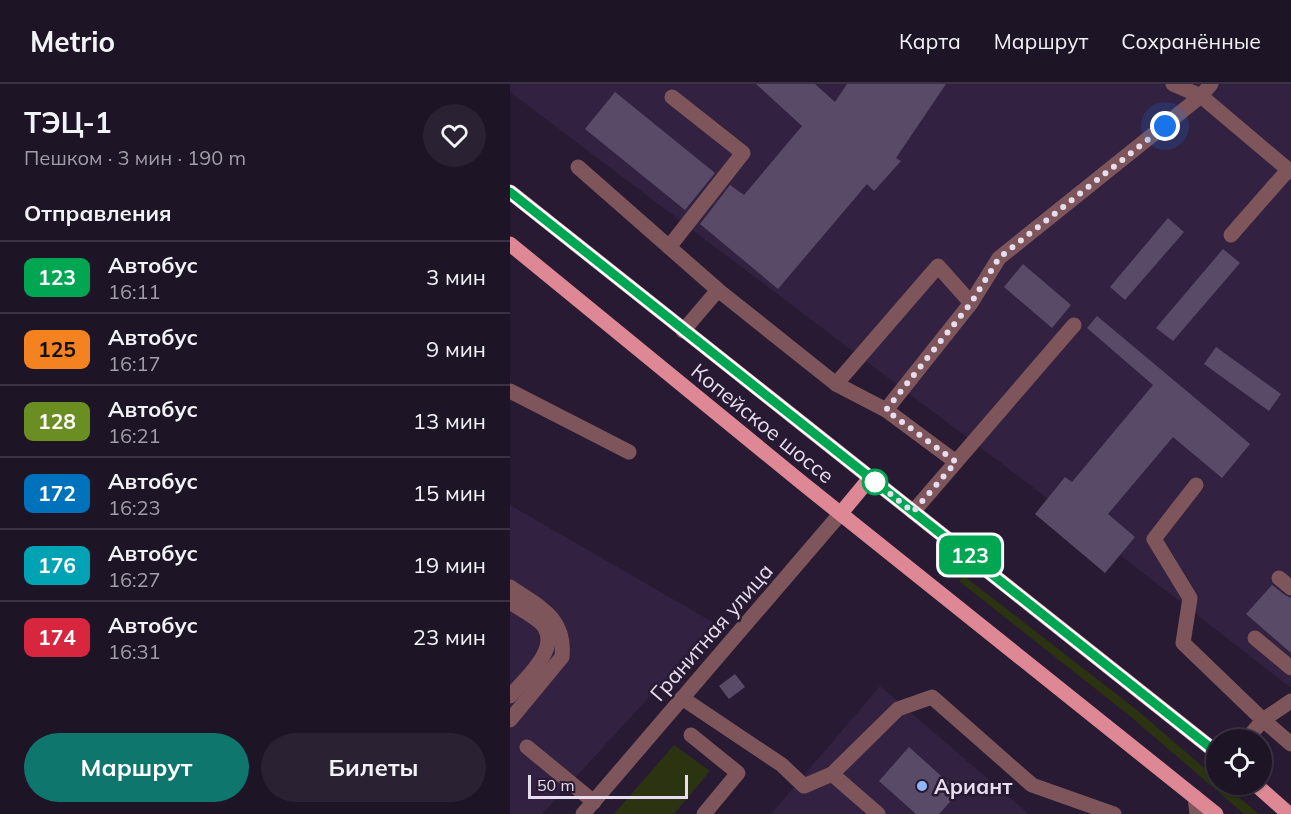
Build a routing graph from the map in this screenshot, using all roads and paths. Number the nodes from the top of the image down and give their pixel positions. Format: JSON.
{"nodes":[{"id":1,"x":1173,"y":84,"type":"edge"},
{"id":2,"x":1212,"y":84,"type":"edge"},
{"id":3,"x":1202,"y":96,"type":"junction"},
{"id":4,"x":672,"y":97,"type":"dead end"},
{"id":5,"x":578,"y":167,"type":"dead end"},
{"id":6,"x":1290,"y":171,"type":"edge"},
{"id":7,"x":510,"y":192,"type":"edge"},
{"id":8,"x":1231,"y":235,"type":"dead end"},
{"id":9,"x":510,"y":244,"type":"edge"},
{"id":10,"x":669,"y":247,"type":"junction"},
{"id":11,"x":718,"y":290,"type":"junction"},
{"id":12,"x":971,"y":303,"type":"junction"},
{"id":13,"x":1074,"y":325,"type":"dead end"},
{"id":14,"x":683,"y":331,"type":"junction"},
{"id":15,"x":836,"y":384,"type":"junction"},
{"id":16,"x":510,"y":392,"type":"edge"},
{"id":17,"x":886,"y":410,"type":"junction"},
{"id":18,"x":629,"y":452,"type":"dead end"},
{"id":19,"x":956,"y":462,"type":"junction"},
{"id":20,"x":870,"y":478,"type":"junction"},
{"id":21,"x":1196,"y":485,"type":"dead end"},
{"id":22,"x":913,"y":512,"type":"junction"},
{"id":23,"x":841,"y":513,"type":"junction"},
{"id":24,"x":510,"y":587,"type":"edge"},
{"id":25,"x":513,"y":606,"type":"edge"},
{"id":26,"x":1255,"y":638,"type":"dead end"},
{"id":27,"x":1291,"y":668,"type":"edge"},
{"id":28,"x":510,"y":696,"type":"edge"},
{"id":29,"x":682,"y":698,"type":"junction"},
{"id":30,"x":1291,"y":701,"type":"edge"},
{"id":31,"x":510,"y":720,"type":"edge"},
{"id":32,"x":1263,"y":720,"type":"junction"},
{"id":33,"x":1255,"y":729,"type":"edge"},
{"id":34,"x":691,"y":735,"type":"dead end"},
{"id":35,"x":1206,"y":744,"type":"edge"},
{"id":36,"x":1291,"y":744,"type":"edge"},
{"id":37,"x":527,"y":747,"type":"dead end"},
{"id":38,"x":832,"y":774,"type":"junction"},
{"id":39,"x":1267,"y":795,"type":"edge"},
{"id":40,"x":1195,"y":797,"type":"junction"},
{"id":41,"x":594,"y":802,"type":"junction"},
{"id":42,"x":583,"y":814,"type":"edge"},
{"id":43,"x":704,"y":814,"type":"edge"},
{"id":44,"x":878,"y":814,"type":"edge"},
{"id":45,"x":1114,"y":814,"type":"edge"},
{"id":46,"x":1197,"y":814,"type":"edge"},
{"id":47,"x":1216,"y":814,"type":"edge"},
{"id":48,"x":1289,"y":814,"type":"edge"}],
"edges":[{"from":1,"to":3,"type":"street"},
{"from":2,"to":3,"type":"street"},
{"from":3,"to":6,"type":"street"},
{"from":3,"to":12,"type":"street"},
{"from":4,"to":10,"type":"street"},
{"from":5,"to":10,"type":"street"},
{"from":6,"to":8,"type":"street"},
{"from":7,"to":14,"type":"main road","name":"Копейское шоссе"},
{"from":9,"to":23,"type":"main road","name":"Копейское шоссе"},
{"from":10,"to":11,"type":"street"},
{"from":11,"to":14,"type":"street"},
{"from":11,"to":15,"type":"street"},
{"from":12,"to":15,"type":"street"},
{"from":12,"to":17,"type":"street"},
{"from":13,"to":19,"type":"street"},
{"from":14,"to":20,"type":"main road","name":"Копейское шоссе"},
{"from":15,"to":17,"type":"street"},
{"from":16,"to":18,"type":"street"},
{"from":17,"to":19,"type":"street"},
{"from":19,"to":22,"type":"street"},
{"from":20,"to":22,"type":"main road","name":"Копейское шоссе"},
{"from":20,"to":23,"type":"main road","name":"Гранитная улица"},
{"from":21,"to":32,"type":"street"},
{"from":22,"to":35,"type":"main road","name":"Копейское шоссе"},
{"from":23,"to":29,"type":"street","name":"Гранитная улица"},
{"from":23,"to":40,"type":"main road","name":"Копейское шоссе"},
{"from":24,"to":31,"type":"street"},
{"from":25,"to":28,"type":"street"},
{"from":26,"to":27,"type":"street"},
{"from":29,"to":38,"type":"street"},
{"from":29,"to":41,"type":"street","name":"Гранитная улица"},
{"from":30,"to":32,"type":"street"},
{"from":32,"to":33,"type":"street"},
{"from":32,"to":36,"type":"street"},
{"from":34,"to":43,"type":"street"},
{"from":37,"to":41,"type":"street"},
{"from":38,"to":44,"type":"street"},
{"from":38,"to":45,"type":"street"},
{"from":39,"to":48,"type":"main road"},
{"from":40,"to":46,"type":"street"},
{"from":40,"to":47,"type":"main road","name":"Копейское шоссе"},
{"from":41,"to":42,"type":"street","name":"Гранитная улица"}]}
